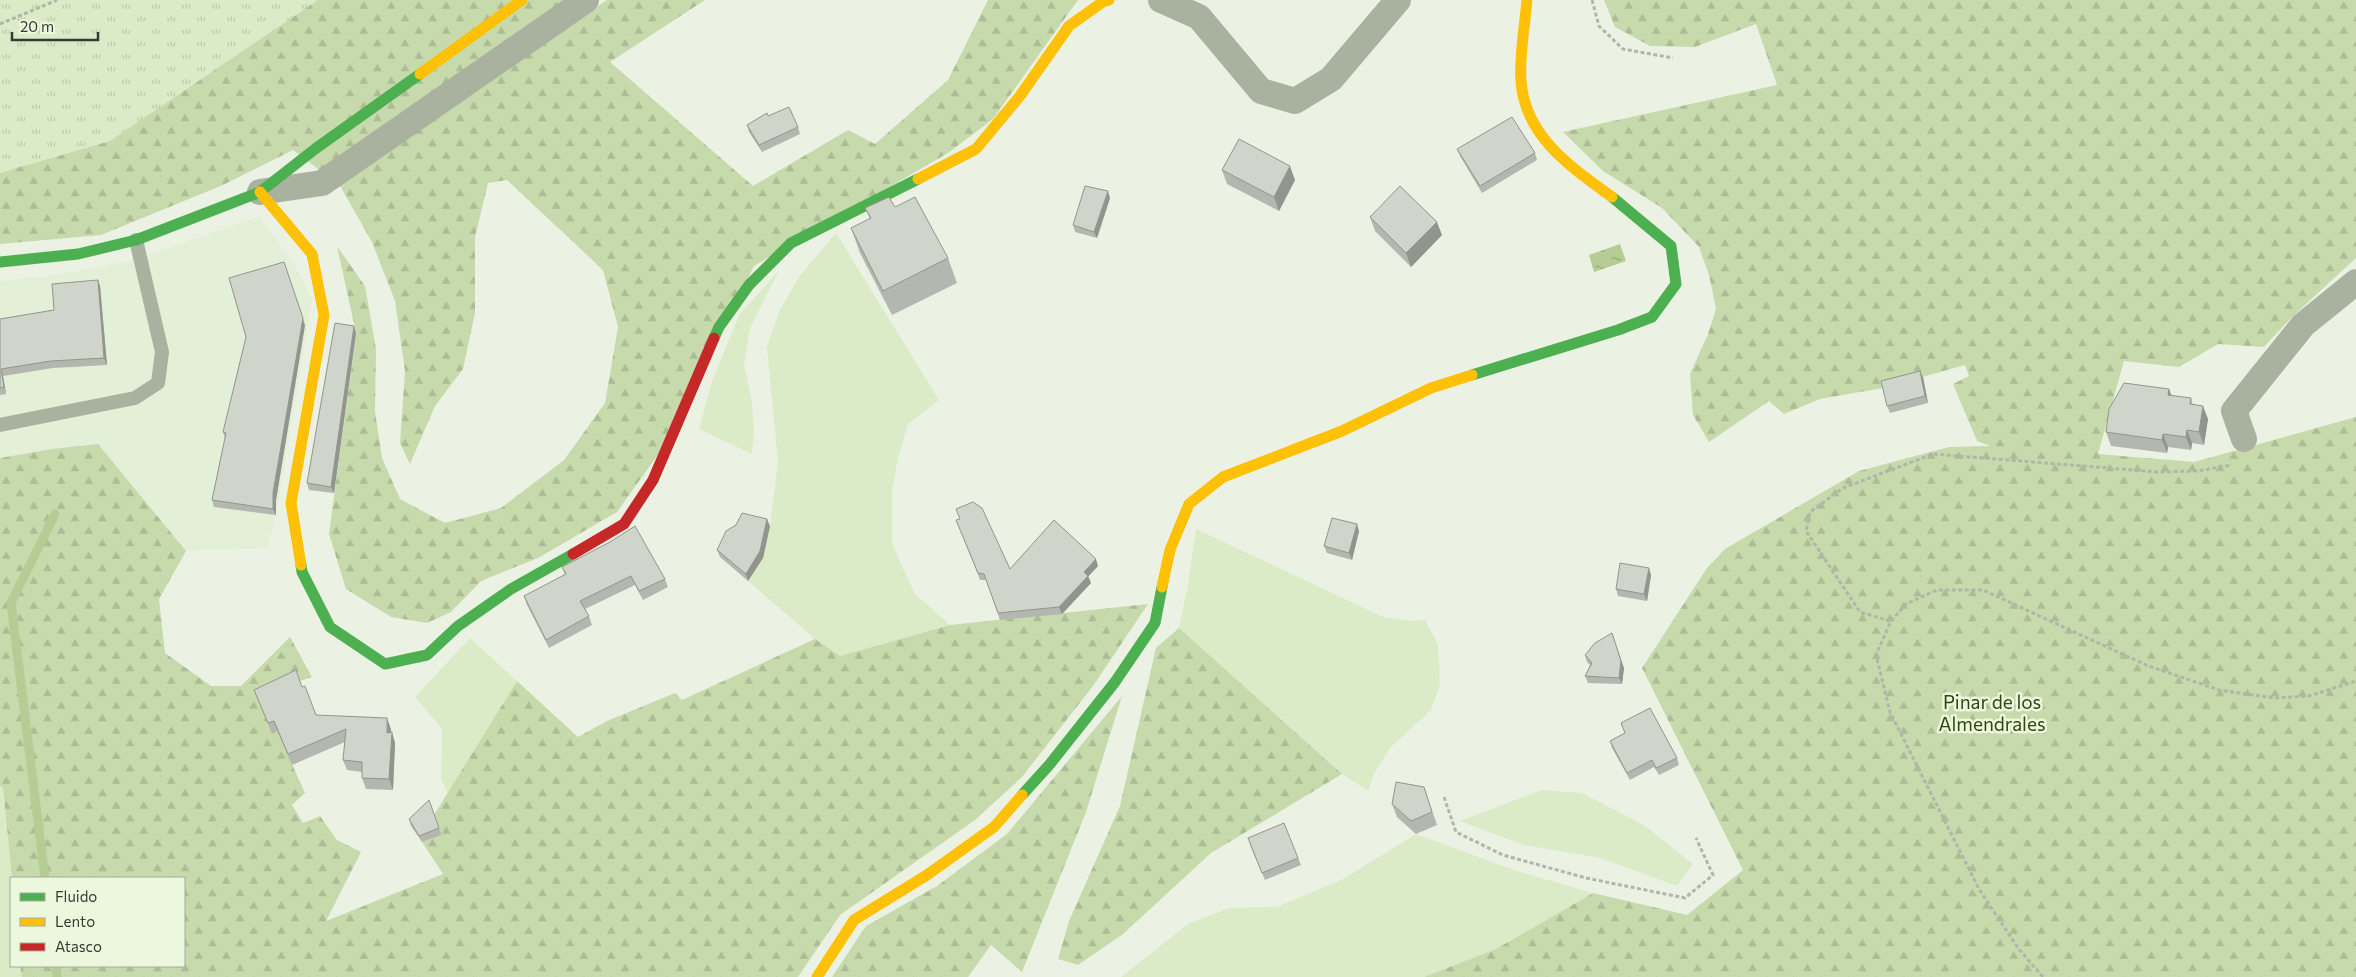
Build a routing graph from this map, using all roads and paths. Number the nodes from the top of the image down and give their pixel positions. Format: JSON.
{"nodes":[{"id":1,"x":57,"y":0,"type":"edge"},
{"id":2,"x":522,"y":0,"type":"edge"},
{"id":3,"x":586,"y":0,"type":"edge"},
{"id":4,"x":1109,"y":0,"type":"edge"},
{"id":5,"x":1161,"y":0,"type":"edge"},
{"id":6,"x":1398,"y":0,"type":"edge"},
{"id":7,"x":1527,"y":0,"type":"edge"},
{"id":8,"x":1592,"y":0,"type":"edge"},
{"id":9,"x":0,"y":24,"type":"edge"},
{"id":10,"x":1673,"y":58,"type":"dead end"},
{"id":11,"x":260,"y":192,"type":"junction"},
{"id":12,"x":136,"y":240,"type":"junction"},
{"id":13,"x":0,"y":262,"type":"edge"},
{"id":14,"x":2356,"y":282,"type":"edge"},
{"id":15,"x":0,"y":425,"type":"edge"},
{"id":16,"x":2244,"y":439,"type":"dead end"},
{"id":17,"x":2241,"y":465,"type":"dead end"},
{"id":18,"x":1891,"y":621,"type":"junction"},
{"id":19,"x":2356,"y":681,"type":"edge"},
{"id":20,"x":1444,"y":797,"type":"dead end"},
{"id":21,"x":1696,"y":838,"type":"dead end"},
{"id":22,"x":816,"y":977,"type":"edge"},
{"id":23,"x":2043,"y":977,"type":"edge"}],
"edges":[{"from":1,"to":9,"type":"path"},
{"from":2,"to":11,"type":"street"},
{"from":3,"to":11,"type":"street"},
{"from":4,"to":11,"type":"street"},
{"from":5,"to":6,"type":"street"},
{"from":7,"to":22,"type":"street"},
{"from":8,"to":10,"type":"path"},
{"from":11,"to":12,"type":"street"},
{"from":12,"to":13,"type":"street"},
{"from":12,"to":15,"type":"lane"},
{"from":14,"to":16,"type":"street"},
{"from":17,"to":18,"type":"path"},
{"from":18,"to":19,"type":"path"},
{"from":18,"to":23,"type":"path"},
{"from":20,"to":21,"type":"path"}]}
